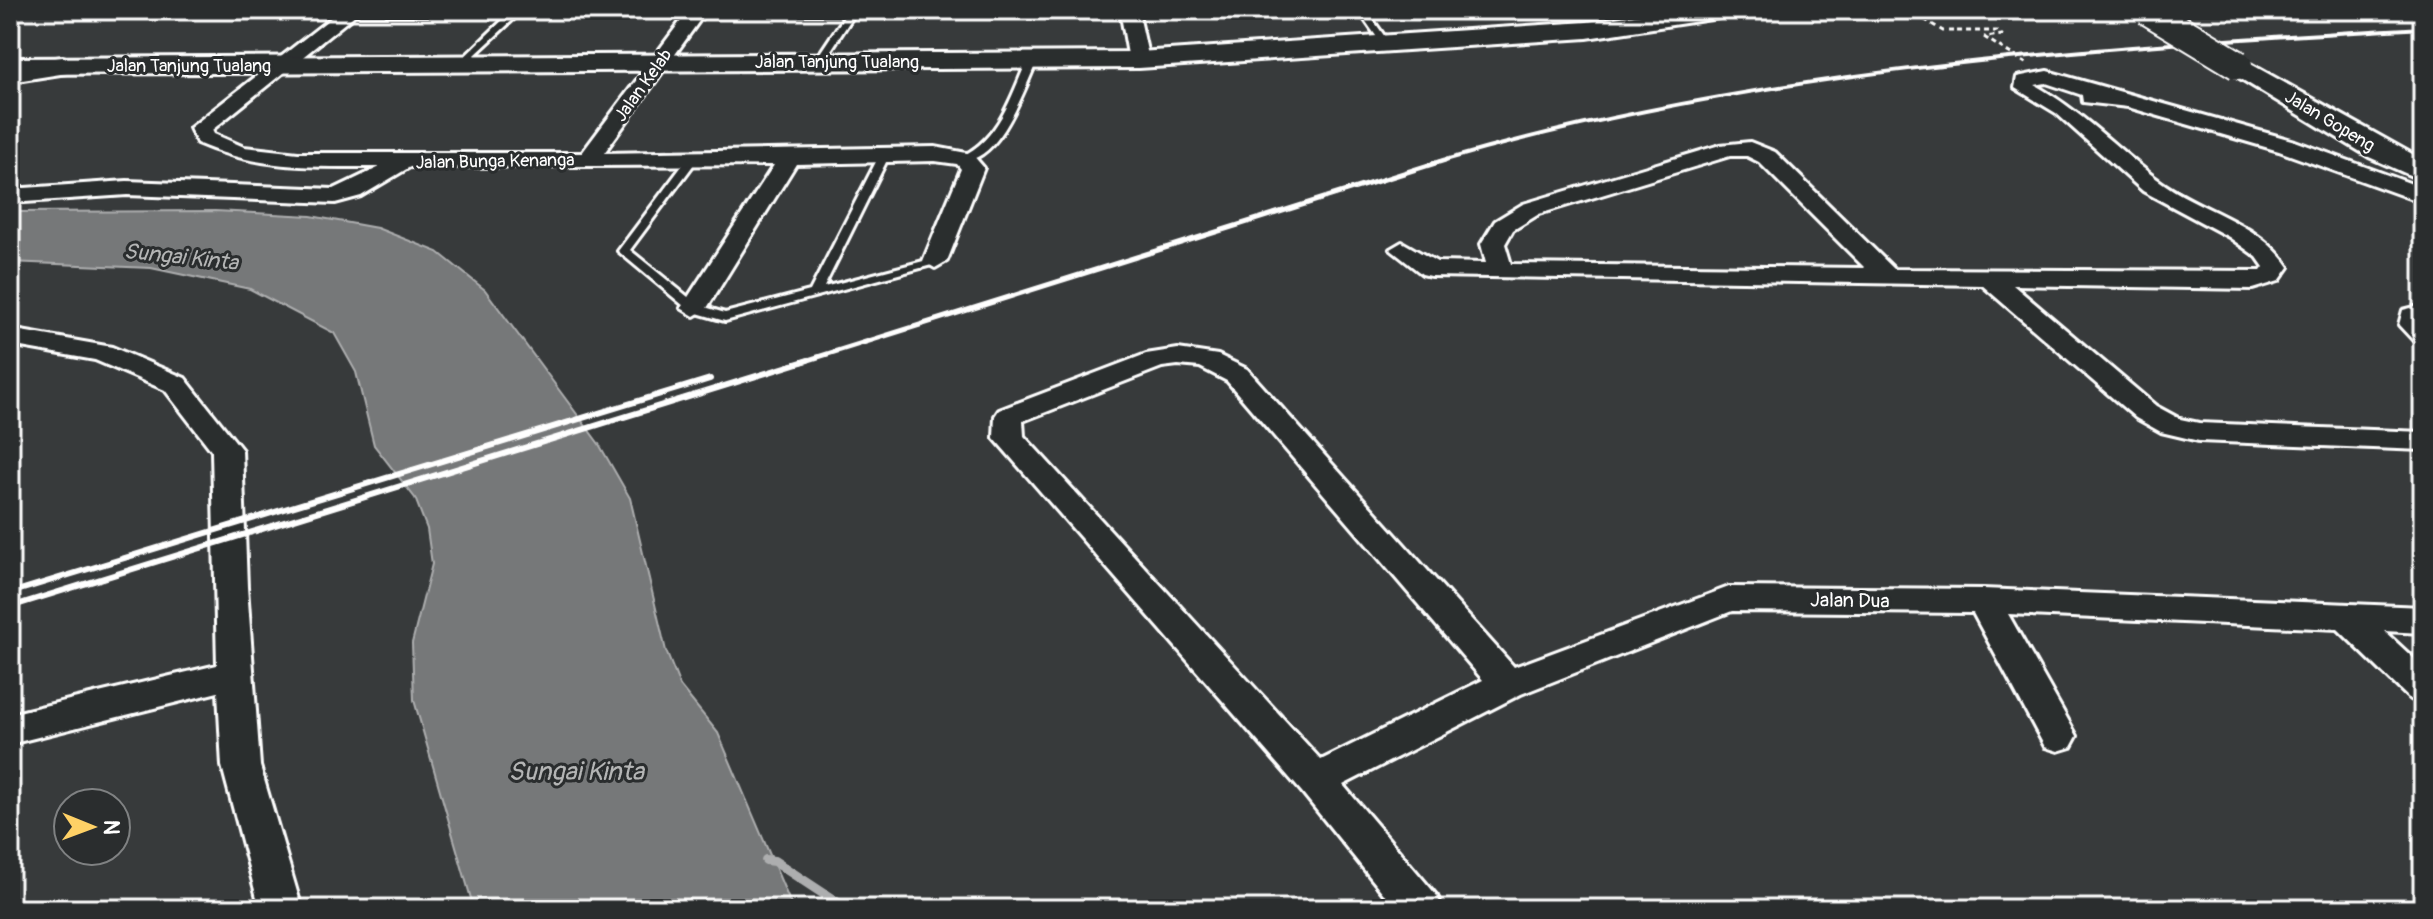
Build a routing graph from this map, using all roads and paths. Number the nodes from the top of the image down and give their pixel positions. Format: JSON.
{"nodes":[{"id":1,"x":1165,"y":10,"type":"edge"},
{"id":2,"x":1362,"y":10,"type":"edge"},
{"id":3,"x":1718,"y":10,"type":"edge"},
{"id":4,"x":1909,"y":10,"type":"edge"},
{"id":5,"x":2147,"y":10,"type":"edge"},
{"id":6,"x":350,"y":11,"type":"edge"},
{"id":7,"x":852,"y":11,"type":"edge"},
{"id":8,"x":1129,"y":11,"type":"edge"},
{"id":9,"x":517,"y":12,"type":"edge"},
{"id":10,"x":696,"y":12,"type":"edge"},
{"id":11,"x":198,"y":13,"type":"dead end"},
{"id":12,"x":1664,"y":14,"type":"edge"},
{"id":13,"x":1386,"y":44,"type":"junction"},
{"id":14,"x":1139,"y":60,"type":"junction"},
{"id":15,"x":1032,"y":61,"type":"junction"},
{"id":16,"x":819,"y":62,"type":"junction"},
{"id":17,"x":659,"y":63,"type":"junction"},
{"id":18,"x":462,"y":64,"type":"junction"},
{"id":19,"x":2027,"y":64,"type":"dead end"},
{"id":20,"x":285,"y":65,"type":"junction"},
{"id":21,"x":63,"y":66,"type":"joint"},
{"id":22,"x":13,"y":67,"type":"edge"},
{"id":23,"x":2107,"y":96,"type":"junction"},
{"id":24,"x":2063,"y":109,"type":"junction"},
{"id":25,"x":884,"y":156,"type":"junction"},
{"id":26,"x":789,"y":158,"type":"junction"},
{"id":27,"x":964,"y":159,"type":"junction"},
{"id":28,"x":588,"y":160,"type":"junction"},
{"id":29,"x":692,"y":160,"type":"junction"},
{"id":30,"x":403,"y":163,"type":"junction"},
{"id":31,"x":2423,"y":172,"type":"edge"},
{"id":32,"x":10,"y":196,"type":"edge"},
{"id":33,"x":2423,"y":196,"type":"edge"},
{"id":34,"x":1402,"y":249,"type":"dead end"},
{"id":35,"x":935,"y":261,"type":"joint"},
{"id":36,"x":1501,"y":271,"type":"junction"},
{"id":37,"x":1885,"y":274,"type":"junction"},
{"id":38,"x":1991,"y":280,"type":"junction"},
{"id":39,"x":814,"y":295,"type":"junction"},
{"id":40,"x":694,"y":308,"type":"junction"},
{"id":41,"x":2423,"y":313,"type":"edge"},
{"id":42,"x":2423,"y":335,"type":"edge"},
{"id":43,"x":10,"y":337,"type":"edge"},
{"id":44,"x":2423,"y":441,"type":"edge"},
{"id":45,"x":1983,"y":601,"type":"junction"},
{"id":46,"x":2348,"y":618,"type":"junction"},
{"id":47,"x":2423,"y":620,"type":"edge"},
{"id":48,"x":236,"y":674,"type":"junction"},
{"id":49,"x":1508,"y":684,"type":"junction"},
{"id":50,"x":2423,"y":689,"type":"edge"},
{"id":51,"x":10,"y":729,"type":"edge"},
{"id":52,"x":2058,"y":736,"type":"dead end"},
{"id":53,"x":1316,"y":781,"type":"junction"},
{"id":54,"x":281,"y":909,"type":"edge"},
{"id":55,"x":1422,"y":909,"type":"edge"}],
"edges":[{"from":1,"to":8,"type":"lane"},
{"from":2,"to":13,"type":"lane"},
{"from":3,"to":12,"type":"main road","name":"Jalan Tanjung Tualang"},
{"from":4,"to":19,"type":"path","bridge":true},
{"from":5,"to":31,"type":"main road","name":"Jalan Gopeng","bridge":true},
{"from":6,"to":9,"type":"lane"},
{"from":6,"to":11,"type":"lane"},
{"from":6,"to":20,"type":"street"},
{"from":7,"to":8,"type":"lane"},
{"from":7,"to":10,"type":"lane"},
{"from":7,"to":16,"type":"lane"},
{"from":8,"to":14,"type":"street"},
{"from":9,"to":10,"type":"lane"},
{"from":9,"to":18,"type":"lane"},
{"from":10,"to":17,"type":"street","name":"Jalan Kelab"},
{"from":12,"to":13,"type":"main road","name":"Jalan Tanjung Tualang"},
{"from":13,"to":14,"type":"main road","name":"Jalan Tanjung Tualang"},
{"from":14,"to":15,"type":"main road","name":"Jalan Tanjung Tualang"},
{"from":15,"to":16,"type":"main road","name":"Jalan Tanjung Tualang"},
{"from":15,"to":27,"type":"lane"},
{"from":16,"to":17,"type":"main road","name":"Jalan Tanjung Tualang"},
{"from":17,"to":18,"type":"main road","name":"Jalan Tanjung Tualang"},
{"from":17,"to":28,"type":"street","name":"Jalan Kelab"},
{"from":18,"to":20,"type":"main road","name":"Jalan Tanjung Tualang"},
{"from":20,"to":21,"type":"main road","name":"Jalan Tanjung Tualang"},
{"from":20,"to":30,"type":"street","name":"Jalan Bunga Kenanga"},
{"from":21,"to":22,"type":"main road"},
{"from":23,"to":24,"type":"street"},
{"from":23,"to":24,"type":"street"},
{"from":23,"to":33,"type":"street"},
{"from":24,"to":38,"type":"street"},
{"from":25,"to":26,"type":"street","name":"Jalan Bunga Kenanga"},
{"from":25,"to":27,"type":"street","name":"Jalan Bunga Kenanga"},
{"from":25,"to":39,"type":"lane"},
{"from":26,"to":29,"type":"street","name":"Jalan Bunga Kenanga"},
{"from":26,"to":40,"type":"street"},
{"from":27,"to":35,"type":"street"},
{"from":28,"to":29,"type":"street","name":"Jalan Bunga Kenanga"},
{"from":28,"to":30,"type":"street","name":"Jalan Bunga Kenanga"},
{"from":29,"to":40,"type":"lane"},
{"from":30,"to":32,"type":"street"},
{"from":34,"to":36,"type":"street"},
{"from":35,"to":39,"type":"lane"},
{"from":36,"to":37,"type":"street"},
{"from":36,"to":37,"type":"street"},
{"from":37,"to":38,"type":"street"},
{"from":38,"to":44,"type":"street"},
{"from":39,"to":40,"type":"lane"},
{"from":41,"to":42,"type":"street"},
{"from":43,"to":48,"type":"street"},
{"from":45,"to":46,"type":"street","name":"Jalan Dua"},
{"from":45,"to":49,"type":"street","name":"Jalan Dua"},
{"from":45,"to":52,"type":"street"},
{"from":46,"to":47,"type":"street","name":"Jalan Dua"},
{"from":46,"to":50,"type":"street"},
{"from":48,"to":51,"type":"street"},
{"from":48,"to":54,"type":"street"},
{"from":49,"to":53,"type":"street","name":"Jalan Dua"},
{"from":49,"to":53,"type":"street"},
{"from":53,"to":55,"type":"street"}]}
